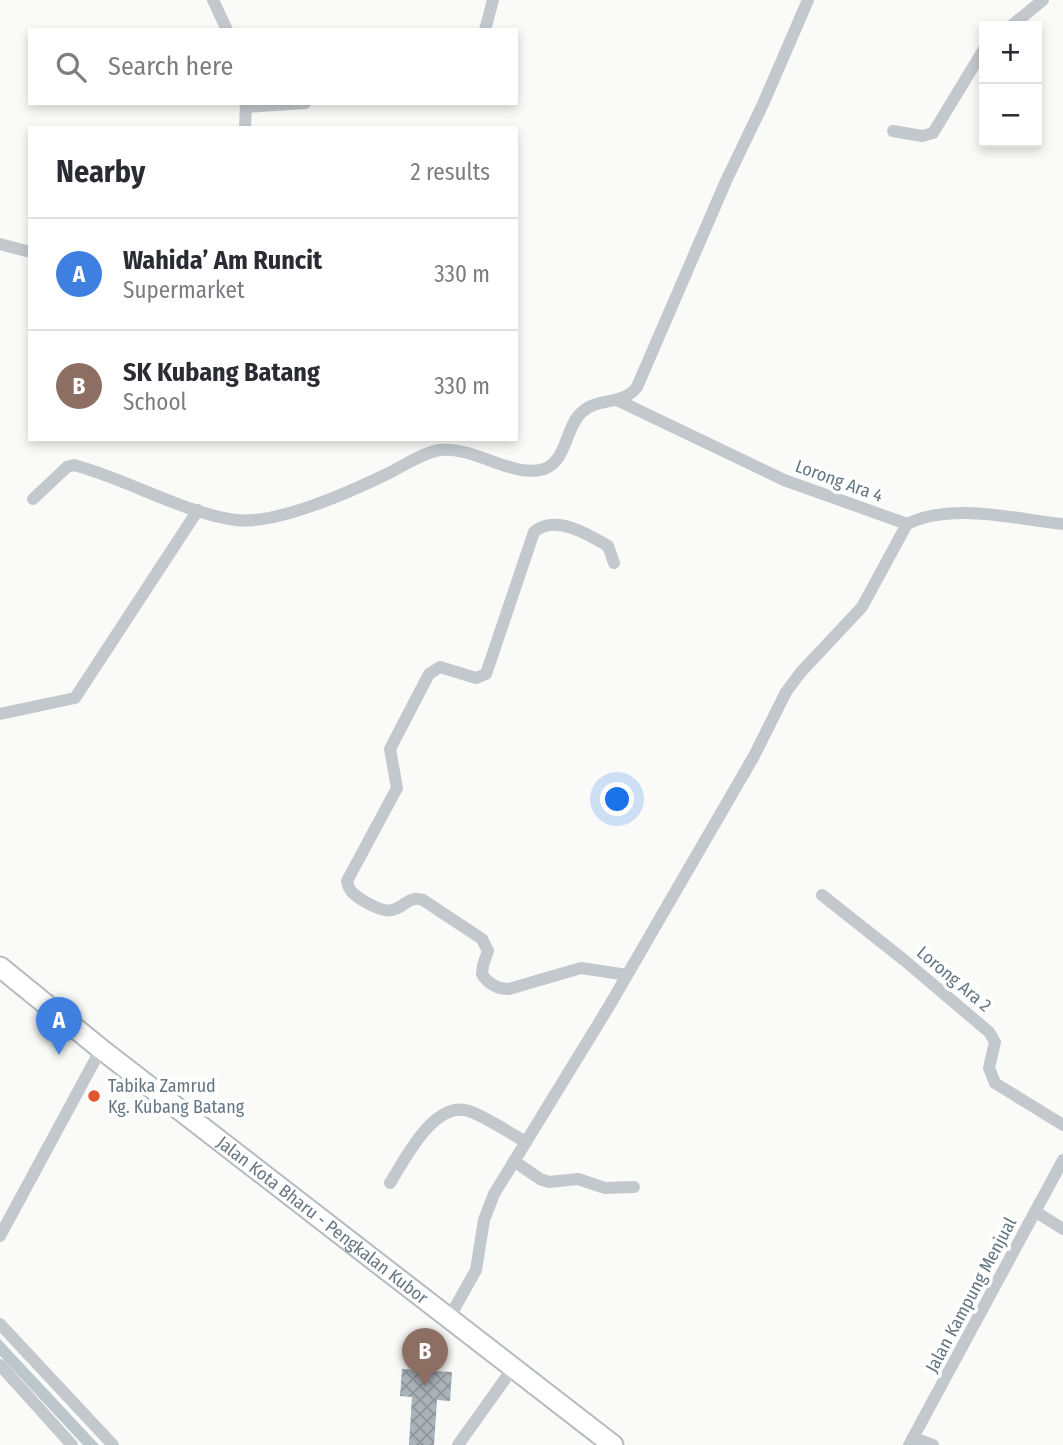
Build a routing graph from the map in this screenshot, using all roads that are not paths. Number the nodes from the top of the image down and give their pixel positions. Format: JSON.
{"nodes":[{"id":1,"x":213,"y":0,"type":"edge"},
{"id":2,"x":493,"y":0,"type":"edge"},
{"id":3,"x":808,"y":0,"type":"edge"},
{"id":4,"x":1043,"y":0,"type":"edge"},
{"id":5,"x":1017,"y":21,"type":"edge"},
{"id":6,"x":226,"y":28,"type":"edge"},
{"id":7,"x":486,"y":28,"type":"edge"},
{"id":8,"x":979,"y":58,"type":"edge"},
{"id":9,"x":246,"y":105,"type":"edge"},
{"id":10,"x":245,"y":126,"type":"edge"},
{"id":11,"x":893,"y":131,"type":"dead end"},
{"id":12,"x":0,"y":244,"type":"edge"},
{"id":13,"x":28,"y":251,"type":"edge"},
{"id":14,"x":617,"y":400,"type":"junction"},
{"id":15,"x":33,"y":499,"type":"dead end"},
{"id":16,"x":198,"y":510,"type":"junction"},
{"id":17,"x":907,"y":524,"type":"junction"},
{"id":18,"x":1063,"y":524,"type":"edge"},
{"id":19,"x":614,"y":563,"type":"dead end"},
{"id":20,"x":0,"y":714,"type":"edge"},
{"id":21,"x":822,"y":895,"type":"dead end"},
{"id":22,"x":0,"y":967,"type":"edge"},
{"id":23,"x":626,"y":975,"type":"junction"},
{"id":24,"x":101,"y":1049,"type":"junction"},
{"id":25,"x":1063,"y":1125,"type":"edge"},
{"id":26,"x":526,"y":1142,"type":"junction"},
{"id":27,"x":1063,"y":1160,"type":"edge"},
{"id":28,"x":514,"y":1161,"type":"junction"},
{"id":29,"x":390,"y":1183,"type":"dead end"},
{"id":30,"x":634,"y":1187,"type":"dead end"},
{"id":31,"x":1036,"y":1212,"type":"junction"},
{"id":32,"x":1063,"y":1229,"type":"edge"},
{"id":33,"x":0,"y":1236,"type":"edge"},
{"id":34,"x":449,"y":1318,"type":"junction"},
{"id":35,"x":0,"y":1324,"type":"edge"},
{"id":36,"x":0,"y":1365,"type":"edge"},
{"id":37,"x":513,"y":1368,"type":"junction"},
{"id":38,"x":911,"y":1441,"type":"edge"},
{"id":39,"x":72,"y":1445,"type":"edge"},
{"id":40,"x":113,"y":1445,"type":"edge"},
{"id":41,"x":458,"y":1445,"type":"edge"},
{"id":42,"x":613,"y":1445,"type":"edge"},
{"id":43,"x":933,"y":1445,"type":"edge"}],
"edges":[{"from":1,"to":6,"type":"street"},
{"from":2,"to":7,"type":"street"},
{"from":3,"to":14,"type":"street"},
{"from":4,"to":5,"type":"street"},
{"from":8,"to":11,"type":"street"},
{"from":9,"to":10,"type":"street"},
{"from":12,"to":13,"type":"street"},
{"from":14,"to":16,"type":"street"},
{"from":14,"to":17,"type":"street","name":"Lorong Ara 4"},
{"from":15,"to":16,"type":"street"},
{"from":16,"to":20,"type":"street"},
{"from":17,"to":18,"type":"street"},
{"from":17,"to":23,"type":"street"},
{"from":19,"to":23,"type":"street"},
{"from":21,"to":25,"type":"street","name":"Lorong Ara 2"},
{"from":22,"to":24,"type":"main road","name":"Jalan Kota Bharu - Pengkalan Kubor"},
{"from":23,"to":26,"type":"street"},
{"from":24,"to":33,"type":"street"},
{"from":24,"to":34,"type":"main road","name":"Jalan Kota Bharu - Pengkalan Kubor"},
{"from":26,"to":28,"type":"street"},
{"from":26,"to":29,"type":"street"},
{"from":27,"to":31,"type":"street","name":"Jalan Kampung Menjual"},
{"from":28,"to":30,"type":"street"},
{"from":28,"to":34,"type":"street"},
{"from":31,"to":32,"type":"street"},
{"from":31,"to":38,"type":"street","name":"Jalan Kampung Menjual"},
{"from":34,"to":37,"type":"main road","name":"Jalan Kota Bharu - Pengkalan Kubor"},
{"from":35,"to":40,"type":"street"},
{"from":36,"to":39,"type":"street"},
{"from":37,"to":41,"type":"street"},
{"from":37,"to":42,"type":"main road","name":"Jalan Kota Bharu - Pengkalan Kubor"},
{"from":38,"to":43,"type":"street"}]}
